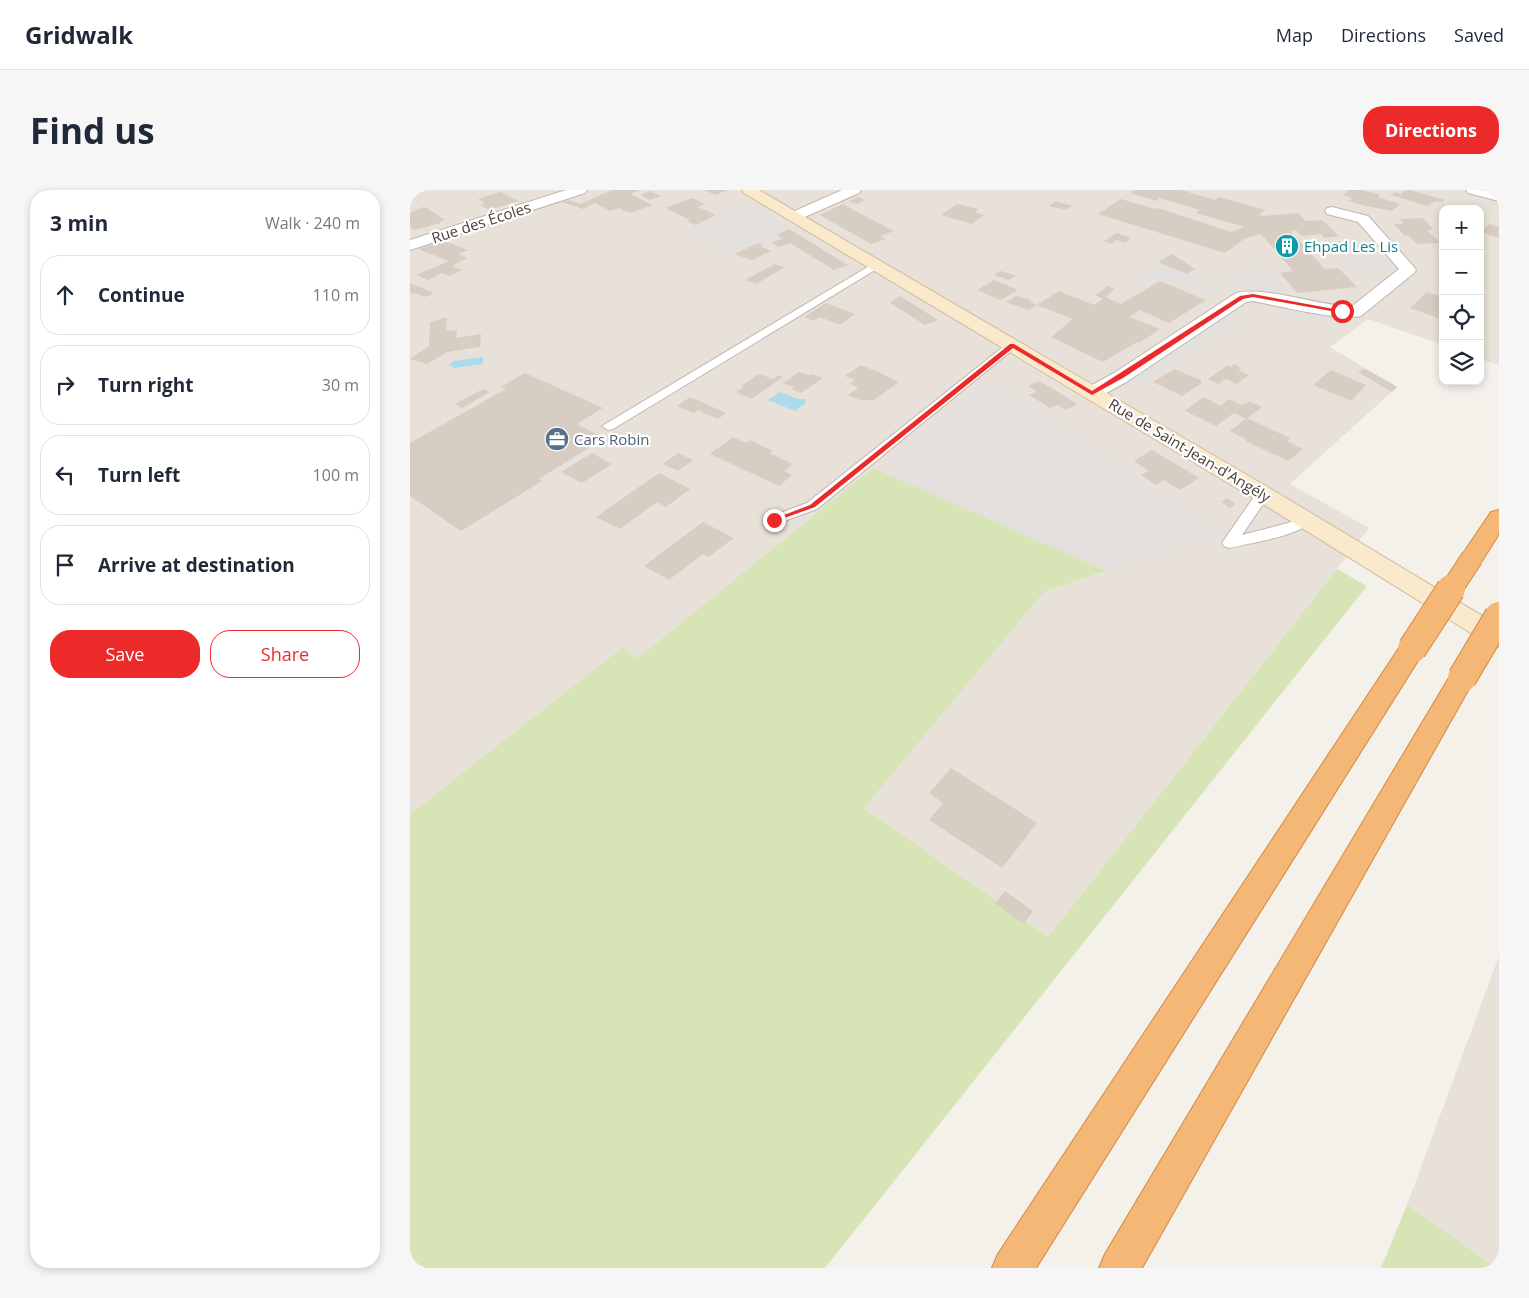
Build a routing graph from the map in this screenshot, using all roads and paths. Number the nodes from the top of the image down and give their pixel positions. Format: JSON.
{"nodes":[{"id":1,"x":580,"y":190,"type":"edge"},
{"id":2,"x":749,"y":190,"type":"edge"},
{"id":3,"x":854,"y":190,"type":"edge"},
{"id":4,"x":1332,"y":211,"type":"dead end"},
{"id":5,"x":793,"y":217,"type":"junction"},
{"id":6,"x":410,"y":245,"type":"edge"},
{"id":7,"x":876,"y":265,"type":"junction"},
{"id":8,"x":1012,"y":345,"type":"junction"},
{"id":9,"x":1092,"y":393,"type":"junction"},
{"id":10,"x":608,"y":426,"type":"dead end"},
{"id":11,"x":1263,"y":494,"type":"junction"},
{"id":12,"x":1499,"y":517,"type":"edge"},
{"id":13,"x":774,"y":520,"type":"dead end"},
{"id":14,"x":1306,"y":520,"type":"junction"},
{"id":15,"x":1499,"y":616,"type":"edge"},
{"id":16,"x":1499,"y":638,"type":"edge"},
{"id":17,"x":1012,"y":1268,"type":"edge"},
{"id":18,"x":1119,"y":1268,"type":"edge"}],
"edges":[{"from":1,"to":6,"type":"street","name":"Rue des Écoles"},
{"from":2,"to":5,"type":"main road","name":"Rue de Saint-Jean-d'Angély"},
{"from":3,"to":5,"type":"street"},
{"from":4,"to":9,"type":"street"},
{"from":5,"to":7,"type":"main road","name":"Rue de Saint-Jean-d'Angély"},
{"from":7,"to":8,"type":"main road","name":"Rue de Saint-Jean-d'Angély"},
{"from":7,"to":10,"type":"lane"},
{"from":8,"to":9,"type":"main road","name":"Rue de Saint-Jean-d'Angély"},
{"from":8,"to":13,"type":"lane"},
{"from":9,"to":11,"type":"main road","name":"Rue de Saint-Jean-d'Angély"},
{"from":11,"to":14,"type":"main road","name":"Rue de Saint-Jean-d'Angély"},
{"from":11,"to":14,"type":"lane"},
{"from":12,"to":17,"type":"highway","bridge":true},
{"from":14,"to":16,"type":"main road","name":"Rue de Saint-Jean-d'Angély"},
{"from":15,"to":18,"type":"highway","bridge":true}]}
